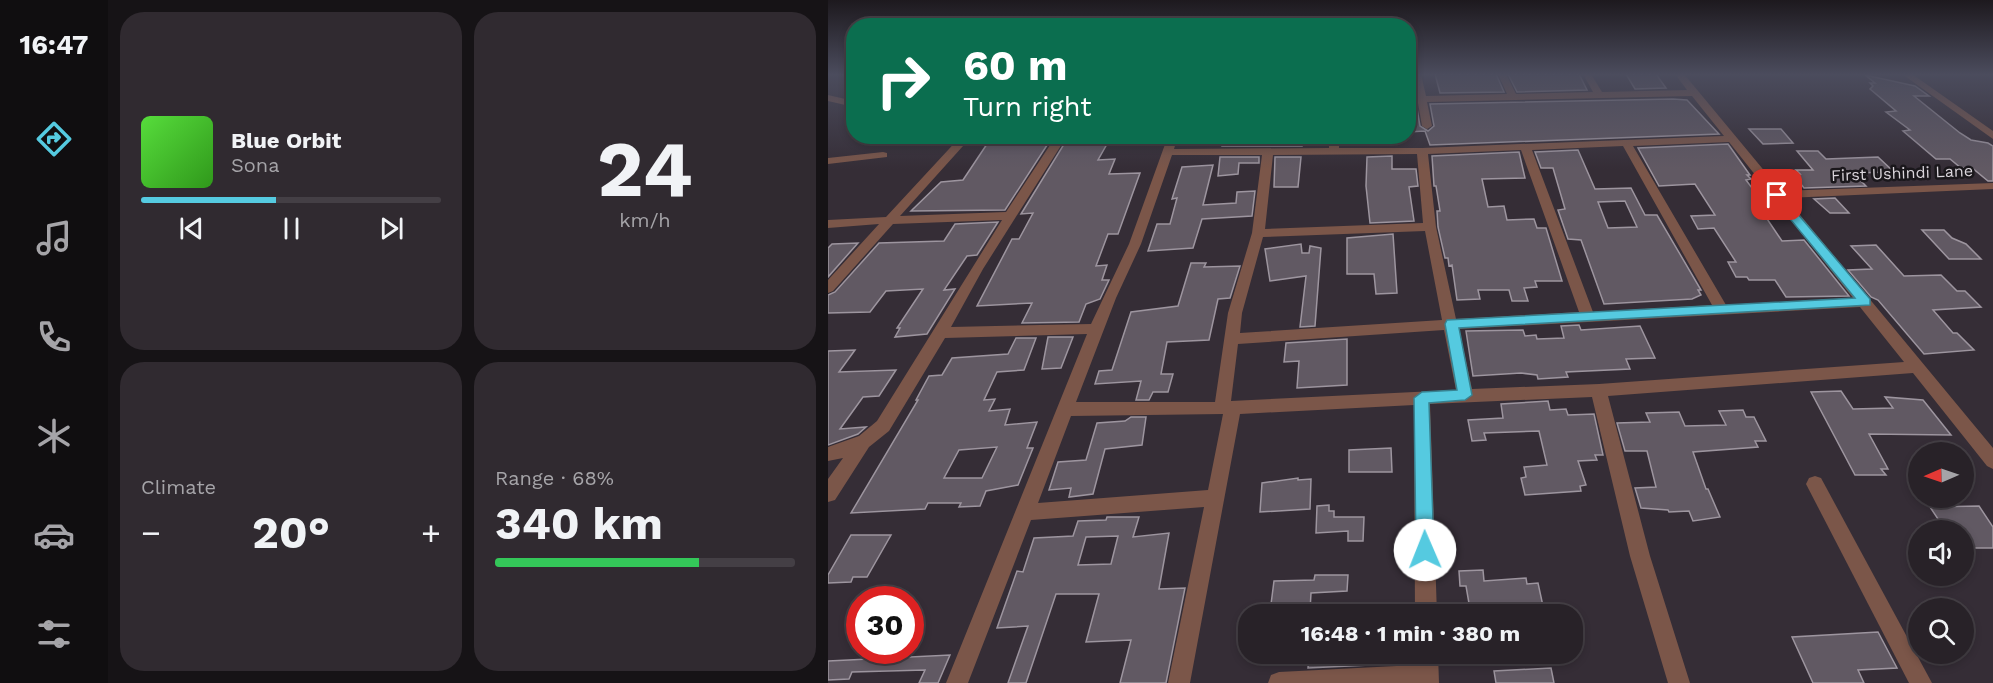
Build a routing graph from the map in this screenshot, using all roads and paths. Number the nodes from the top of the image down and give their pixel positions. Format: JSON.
{"nodes":[{"id":1,"x":1423,"y":106,"type":"edge"},
{"id":2,"x":1705,"y":106,"type":"edge"},
{"id":3,"x":1951,"y":106,"type":"edge"},
{"id":4,"x":1427,"y":126,"type":"dead end"},
{"id":5,"x":1993,"y":136,"type":"edge"},
{"id":6,"x":1732,"y":139,"type":"junction"},
{"id":7,"x":1626,"y":142,"type":"junction"},
{"id":8,"x":960,"y":144,"type":"edge"},
{"id":9,"x":1057,"y":144,"type":"edge"},
{"id":10,"x":1171,"y":144,"type":"edge"},
{"id":11,"x":1334,"y":144,"type":"edge"},
{"id":12,"x":1525,"y":146,"type":"junction"},
{"id":13,"x":1422,"y":151,"type":"junction"},
{"id":14,"x":1334,"y":153,"type":"junction"},
{"id":15,"x":1268,"y":154,"type":"junction"},
{"id":16,"x":883,"y":155,"type":"dead end"},
{"id":17,"x":828,"y":161,"type":"edge"},
{"id":18,"x":1993,"y":186,"type":"edge"},
{"id":19,"x":1777,"y":195,"type":"junction"},
{"id":20,"x":1011,"y":216,"type":"junction"},
{"id":21,"x":890,"y":220,"type":"junction"},
{"id":22,"x":828,"y":224,"type":"edge"},
{"id":23,"x":1430,"y":227,"type":"junction"},
{"id":24,"x":1257,"y":233,"type":"junction"},
{"id":25,"x":828,"y":288,"type":"edge"},
{"id":26,"x":1865,"y":302,"type":"junction"},
{"id":27,"x":1722,"y":310,"type":"junction"},
{"id":28,"x":1588,"y":318,"type":"junction"},
{"id":29,"x":1452,"y":324,"type":"junction"},
{"id":30,"x":1098,"y":329,"type":"junction"},
{"id":31,"x":941,"y":333,"type":"junction"},
{"id":32,"x":1233,"y":339,"type":"junction"},
{"id":33,"x":1917,"y":367,"type":"junction"},
{"id":34,"x":1599,"y":390,"type":"junction"},
{"id":35,"x":1465,"y":395,"type":"junction"},
{"id":36,"x":1422,"y":398,"type":"junction"},
{"id":37,"x":1228,"y":408,"type":"junction"},
{"id":38,"x":1067,"y":409,"type":"junction"},
{"id":39,"x":862,"y":444,"type":"junction"},
{"id":40,"x":828,"y":454,"type":"edge"},
{"id":41,"x":1993,"y":462,"type":"edge"},
{"id":42,"x":1815,"y":484,"type":"dead end"},
{"id":43,"x":828,"y":494,"type":"edge"},
{"id":44,"x":1215,"y":498,"type":"junction"},
{"id":45,"x":1024,"y":512,"type":"junction"},
{"id":46,"x":1426,"y":604,"type":"edge"},
{"id":47,"x":1427,"y":671,"type":"edge"},
{"id":48,"x":957,"y":683,"type":"edge"},
{"id":49,"x":1179,"y":683,"type":"edge"},
{"id":50,"x":1279,"y":683,"type":"edge"},
{"id":51,"x":1679,"y":683,"type":"edge"},
{"id":52,"x":1921,"y":683,"type":"edge"}],
"edges":[{"from":1,"to":4,"type":"street"},
{"from":2,"to":6,"type":"street"},
{"from":3,"to":5,"type":"street"},
{"from":6,"to":7,"type":"street"},
{"from":6,"to":19,"type":"street"},
{"from":7,"to":12,"type":"street"},
{"from":7,"to":27,"type":"street"},
{"from":8,"to":21,"type":"street"},
{"from":9,"to":20,"type":"street"},
{"from":10,"to":15,"type":"street"},
{"from":10,"to":30,"type":"street"},
{"from":11,"to":14,"type":"street"},
{"from":12,"to":13,"type":"street"},
{"from":12,"to":28,"type":"street"},
{"from":13,"to":14,"type":"street"},
{"from":13,"to":23,"type":"street"},
{"from":14,"to":15,"type":"street"},
{"from":15,"to":24,"type":"street"},
{"from":16,"to":17,"type":"street"},
{"from":18,"to":19,"type":"street","name":"First Ushindi Lane"},
{"from":19,"to":26,"type":"street"},
{"from":20,"to":21,"type":"street"},
{"from":20,"to":31,"type":"street"},
{"from":21,"to":22,"type":"street"},
{"from":21,"to":25,"type":"street"},
{"from":23,"to":24,"type":"street"},
{"from":23,"to":29,"type":"street"},
{"from":24,"to":32,"type":"street"},
{"from":26,"to":27,"type":"street"},
{"from":26,"to":33,"type":"street"},
{"from":27,"to":28,"type":"street"},
{"from":28,"to":29,"type":"street"},
{"from":29,"to":32,"type":"street"},
{"from":29,"to":35,"type":"street"},
{"from":30,"to":31,"type":"street"},
{"from":30,"to":38,"type":"street"},
{"from":31,"to":39,"type":"street"},
{"from":32,"to":37,"type":"street"},
{"from":33,"to":34,"type":"street"},
{"from":33,"to":41,"type":"street"},
{"from":34,"to":35,"type":"street"},
{"from":34,"to":51,"type":"street"},
{"from":35,"to":36,"type":"street"},
{"from":36,"to":37,"type":"street"},
{"from":36,"to":46,"type":"street"},
{"from":37,"to":38,"type":"street"},
{"from":37,"to":44,"type":"street"},
{"from":38,"to":45,"type":"street"},
{"from":39,"to":40,"type":"street"},
{"from":39,"to":43,"type":"street"},
{"from":42,"to":52,"type":"street"},
{"from":44,"to":45,"type":"street"},
{"from":44,"to":49,"type":"street"},
{"from":45,"to":48,"type":"street"},
{"from":47,"to":50,"type":"street"}]}
